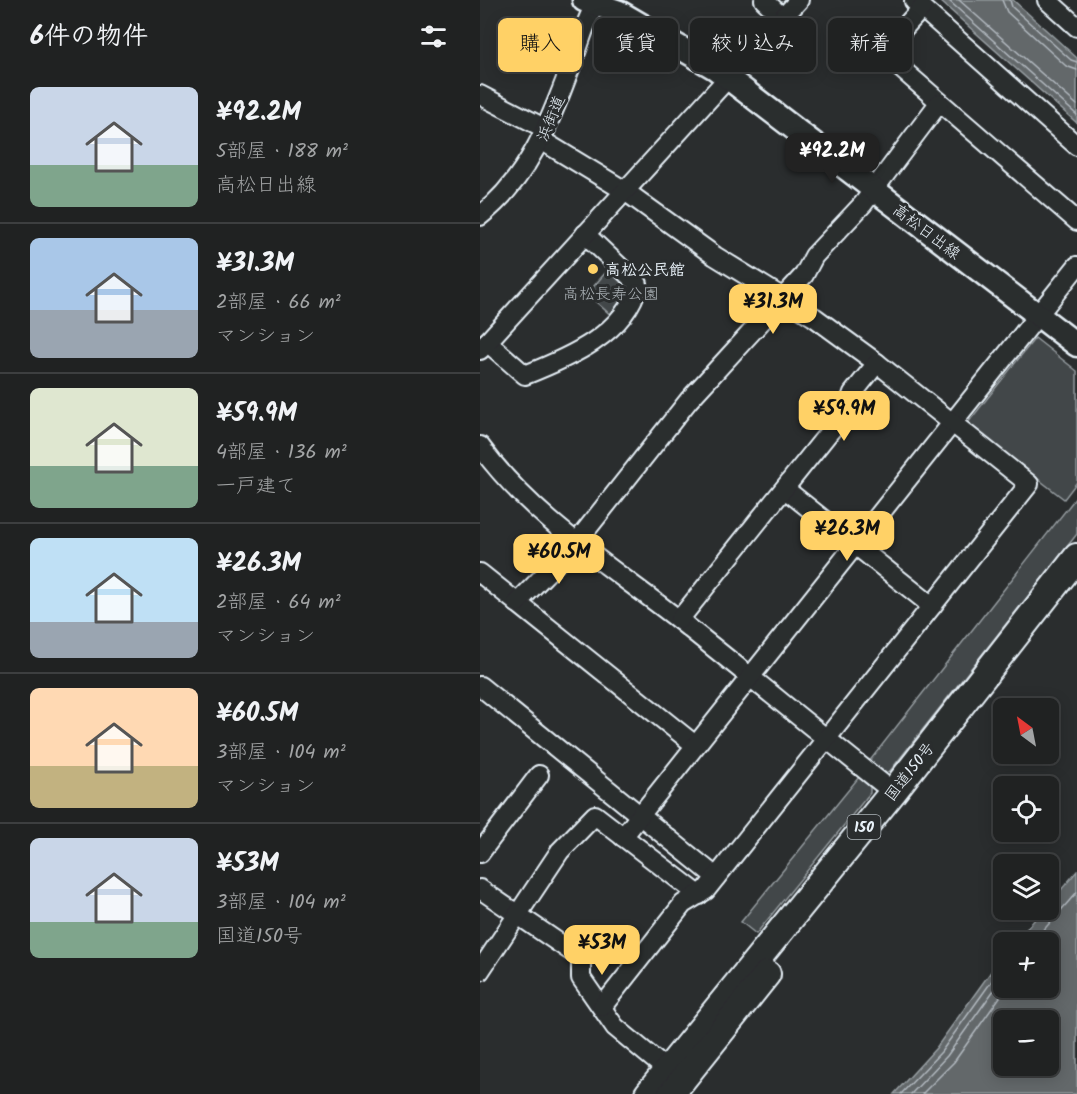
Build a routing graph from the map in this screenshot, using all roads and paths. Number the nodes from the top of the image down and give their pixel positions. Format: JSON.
{"nodes":[{"id":1,"x":764,"y":0,"type":"edge"},
{"id":2,"x":799,"y":0,"type":"edge"},
{"id":3,"x":1047,"y":0,"type":"edge"},
{"id":4,"x":592,"y":1,"type":"edge"},
{"id":5,"x":917,"y":4,"type":"edge"},
{"id":6,"x":783,"y":18,"type":"joint"},
{"id":7,"x":1077,"y":27,"type":"edge"},
{"id":8,"x":734,"y":72,"type":"edge"},
{"id":9,"x":728,"y":78,"type":"junction"},
{"id":10,"x":480,"y":95,"type":"edge"},
{"id":11,"x":939,"y":103,"type":"junction"},
{"id":12,"x":543,"y":134,"type":"junction"},
{"id":13,"x":1077,"y":147,"type":"edge"},
{"id":14,"x":873,"y":190,"type":"junction"},
{"id":15,"x":625,"y":191,"type":"junction"},
{"id":16,"x":480,"y":216,"type":"edge"},
{"id":17,"x":1077,"y":222,"type":"edge"},
{"id":18,"x":585,"y":234,"type":"junction"},
{"id":19,"x":1077,"y":266,"type":"edge"},
{"id":20,"x":781,"y":298,"type":"junction"},
{"id":21,"x":1039,"y":316,"type":"junction"},
{"id":22,"x":1077,"y":345,"type":"edge"},
{"id":23,"x":484,"y":346,"type":"edge"},
{"id":24,"x":877,"y":363,"type":"junction"},
{"id":25,"x":953,"y":423,"type":"junction"},
{"id":26,"x":480,"y":446,"type":"edge"},
{"id":27,"x":785,"y":489,"type":"junction"},
{"id":28,"x":576,"y":543,"type":"junction"},
{"id":29,"x":855,"y":546,"type":"junction"},
{"id":30,"x":1077,"y":557,"type":"edge"},
{"id":31,"x":482,"y":577,"type":"edge"},
{"id":32,"x":1077,"y":585,"type":"edge"},
{"id":33,"x":517,"y":603,"type":"junction"},
{"id":34,"x":932,"y":606,"type":"junction"},
{"id":35,"x":679,"y":620,"type":"junction"},
{"id":36,"x":749,"y":678,"type":"junction"},
{"id":37,"x":480,"y":687,"type":"edge"},
{"id":38,"x":826,"y":739,"type":"junction"},
{"id":39,"x":695,"y":746,"type":"junction"},
{"id":40,"x":539,"y":775,"type":"dead end"},
{"id":41,"x":893,"y":792,"type":"junction"},
{"id":42,"x":640,"y":816,"type":"junction"},
{"id":43,"x":623,"y":837,"type":"junction"},
{"id":44,"x":480,"y":853,"type":"edge"},
{"id":45,"x":716,"y":877,"type":"junction"},
{"id":46,"x":480,"y":889,"type":"edge"},
{"id":47,"x":699,"y":895,"type":"junction"},
{"id":48,"x":519,"y":914,"type":"junction"},
{"id":49,"x":480,"y":971,"type":"edge"},
{"id":50,"x":602,"y":1007,"type":"junction"},
{"id":51,"x":669,"y":1082,"type":"edge"},
{"id":52,"x":648,"y":1094,"type":"edge"}],
"edges":[{"from":1,"to":6,"type":"street"},
{"from":2,"to":6,"type":"street"},
{"from":3,"to":7,"type":"street"},
{"from":4,"to":9,"type":"main road","name":"高松日出線"},
{"from":4,"to":12,"type":"street","name":"浜街道"},
{"from":5,"to":11,"type":"street"},
{"from":5,"to":13,"type":"street"},
{"from":8,"to":9,"type":"street"},
{"from":9,"to":14,"type":"main road","name":"高松日出線"},
{"from":9,"to":15,"type":"street"},
{"from":10,"to":12,"type":"street"},
{"from":11,"to":14,"type":"street"},
{"from":11,"to":17,"type":"street"},
{"from":12,"to":15,"type":"street"},
{"from":12,"to":16,"type":"street","name":"浜街道"},
{"from":14,"to":20,"type":"street"},
{"from":14,"to":21,"type":"main road","name":"高松日出線"},
{"from":15,"to":18,"type":"street"},
{"from":15,"to":20,"type":"street"},
{"from":18,"to":23,"type":"street"},
{"from":18,"to":23,"type":"street"},
{"from":19,"to":21,"type":"street"},
{"from":20,"to":24,"type":"street"},
{"from":20,"to":28,"type":"street"},
{"from":21,"to":22,"type":"main road","name":"高松日出線"},
{"from":21,"to":25,"type":"street"},
{"from":24,"to":25,"type":"street"},
{"from":24,"to":27,"type":"street"},
{"from":25,"to":29,"type":"street"},
{"from":25,"to":34,"type":"street"},
{"from":26,"to":28,"type":"street"},
{"from":27,"to":29,"type":"street"},
{"from":27,"to":35,"type":"street"},
{"from":28,"to":33,"type":"street"},
{"from":28,"to":35,"type":"street"},
{"from":29,"to":34,"type":"street"},
{"from":29,"to":36,"type":"street"},
{"from":30,"to":41,"type":"highway","name":"国道150号","number":"150"},
{"from":31,"to":33,"type":"street"},
{"from":32,"to":51,"type":"highway","name":"国道150号","number":"150"},
{"from":33,"to":39,"type":"street"},
{"from":34,"to":38,"type":"street"},
{"from":35,"to":36,"type":"street"},
{"from":36,"to":38,"type":"street"},
{"from":36,"to":39,"type":"street"},
{"from":37,"to":42,"type":"street"},
{"from":38,"to":41,"type":"street"},
{"from":38,"to":45,"type":"street"},
{"from":39,"to":42,"type":"street"},
{"from":40,"to":44,"type":"street"},
{"from":41,"to":51,"type":"highway","name":"国道150号","number":"150"},
{"from":42,"to":43,"type":"street"},
{"from":42,"to":45,"type":"street"},
{"from":43,"to":47,"type":"street"},
{"from":43,"to":48,"type":"street"},
{"from":45,"to":47,"type":"street"},
{"from":46,"to":48,"type":"street"},
{"from":47,"to":50,"type":"street"},
{"from":48,"to":49,"type":"street"},
{"from":48,"to":50,"type":"street"},
{"from":50,"to":51,"type":"street"},
{"from":51,"to":52,"type":"highway","name":"国道150号","number":"150"}]}
